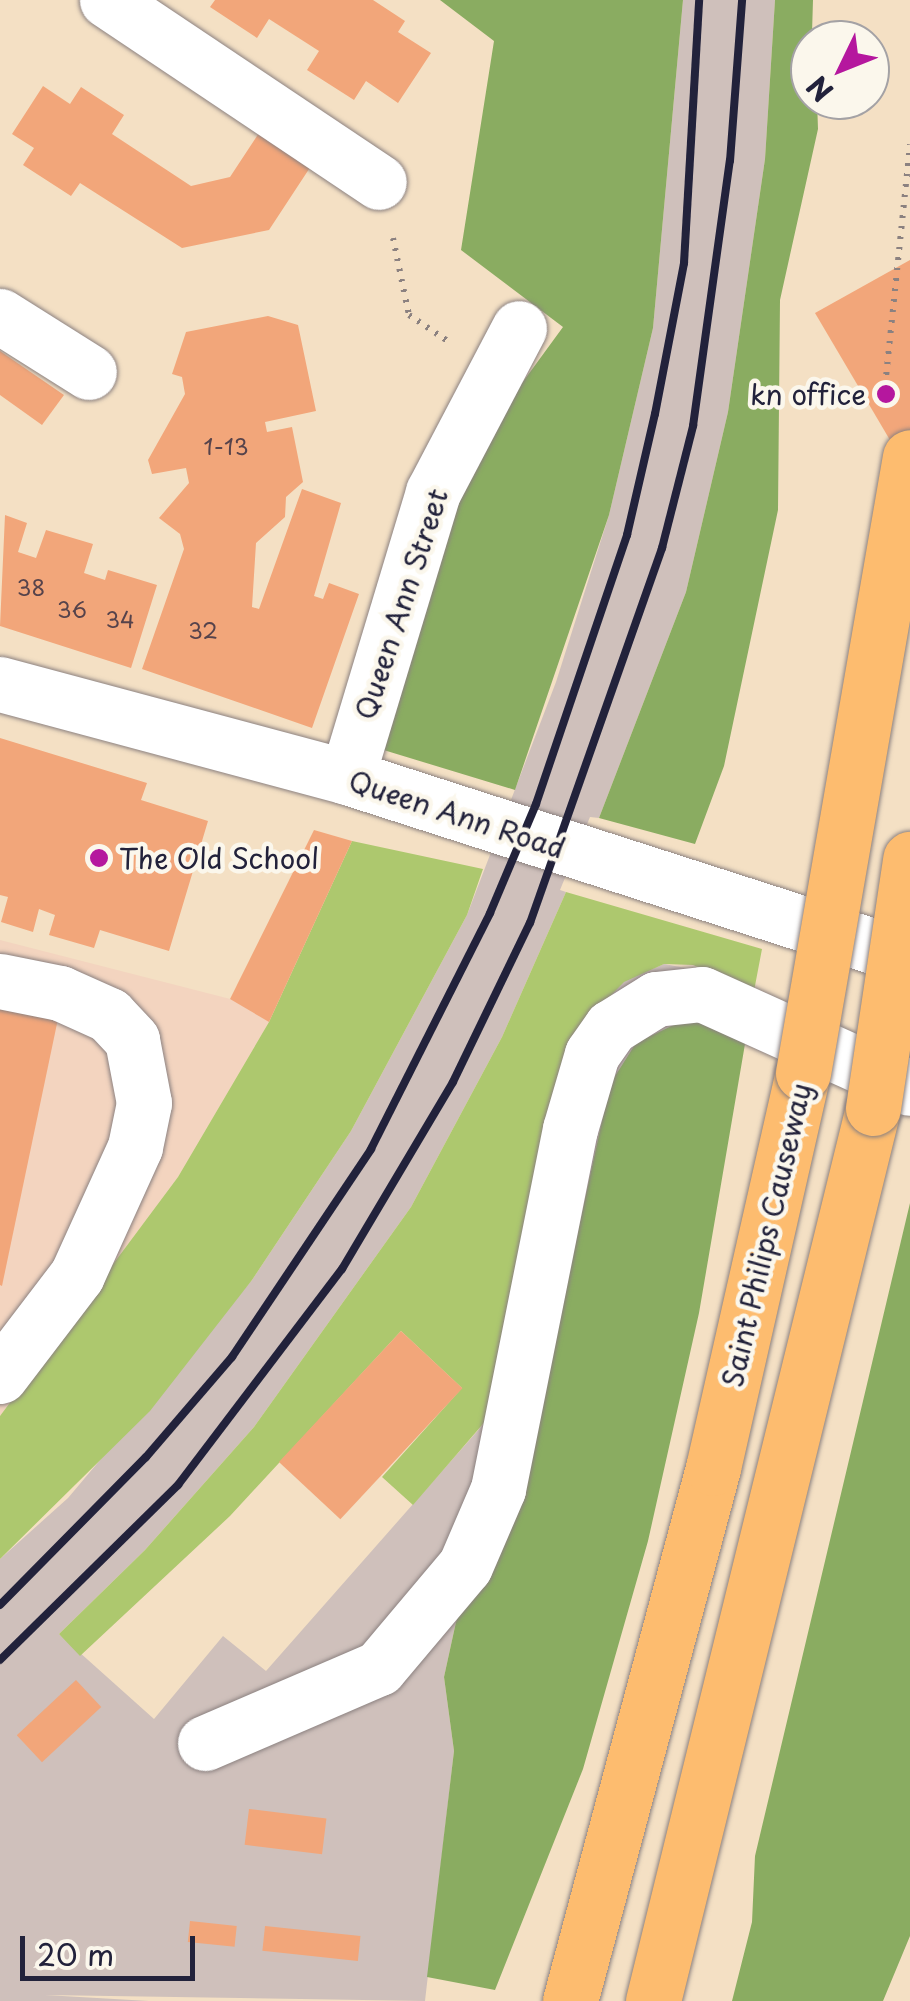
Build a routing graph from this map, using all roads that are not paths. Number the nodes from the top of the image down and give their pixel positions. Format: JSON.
{"nodes":[{"id":1,"x":107,"y":0,"type":"edge"},
{"id":2,"x":378,"y":182,"type":"road end"},
{"id":3,"x":0,"y":316,"type":"edge"},
{"id":4,"x":507,"y":351,"type":"road end"},
{"id":5,"x":90,"y":372,"type":"dead end"},
{"id":6,"x":910,"y":457,"type":"edge"},
{"id":7,"x":0,"y":684,"type":"edge"},
{"id":8,"x":347,"y":777,"type":"junction"},
{"id":9,"x":910,"y":859,"type":"edge"},
{"id":10,"x":910,"y":958,"type":"edge"},
{"id":11,"x":0,"y":981,"type":"edge"},
{"id":12,"x":892,"y":1098,"type":"edge"},
{"id":13,"x":0,"y":1376,"type":"edge"},
{"id":14,"x":206,"y":1743,"type":"dead end"},
{"id":15,"x":570,"y":2001,"type":"edge"},
{"id":16,"x":653,"y":2001,"type":"edge"}],
"edges":[{"from":1,"to":2,"type":"street"},
{"from":3,"to":5,"type":"street"},
{"from":4,"to":8,"type":"street","name":"Queen Ann Street"},
{"from":6,"to":15,"type":"main road","name":"Saint Philips Causeway","bridge":true},
{"from":7,"to":8,"type":"street","name":"Queen Ann Road"},
{"from":8,"to":10,"type":"street","name":"Queen Ann Road"},
{"from":9,"to":12,"type":"main road","bridge":true},
{"from":11,"to":13,"type":"street"},
{"from":12,"to":14,"type":"street"},
{"from":12,"to":16,"type":"main road"}]}
